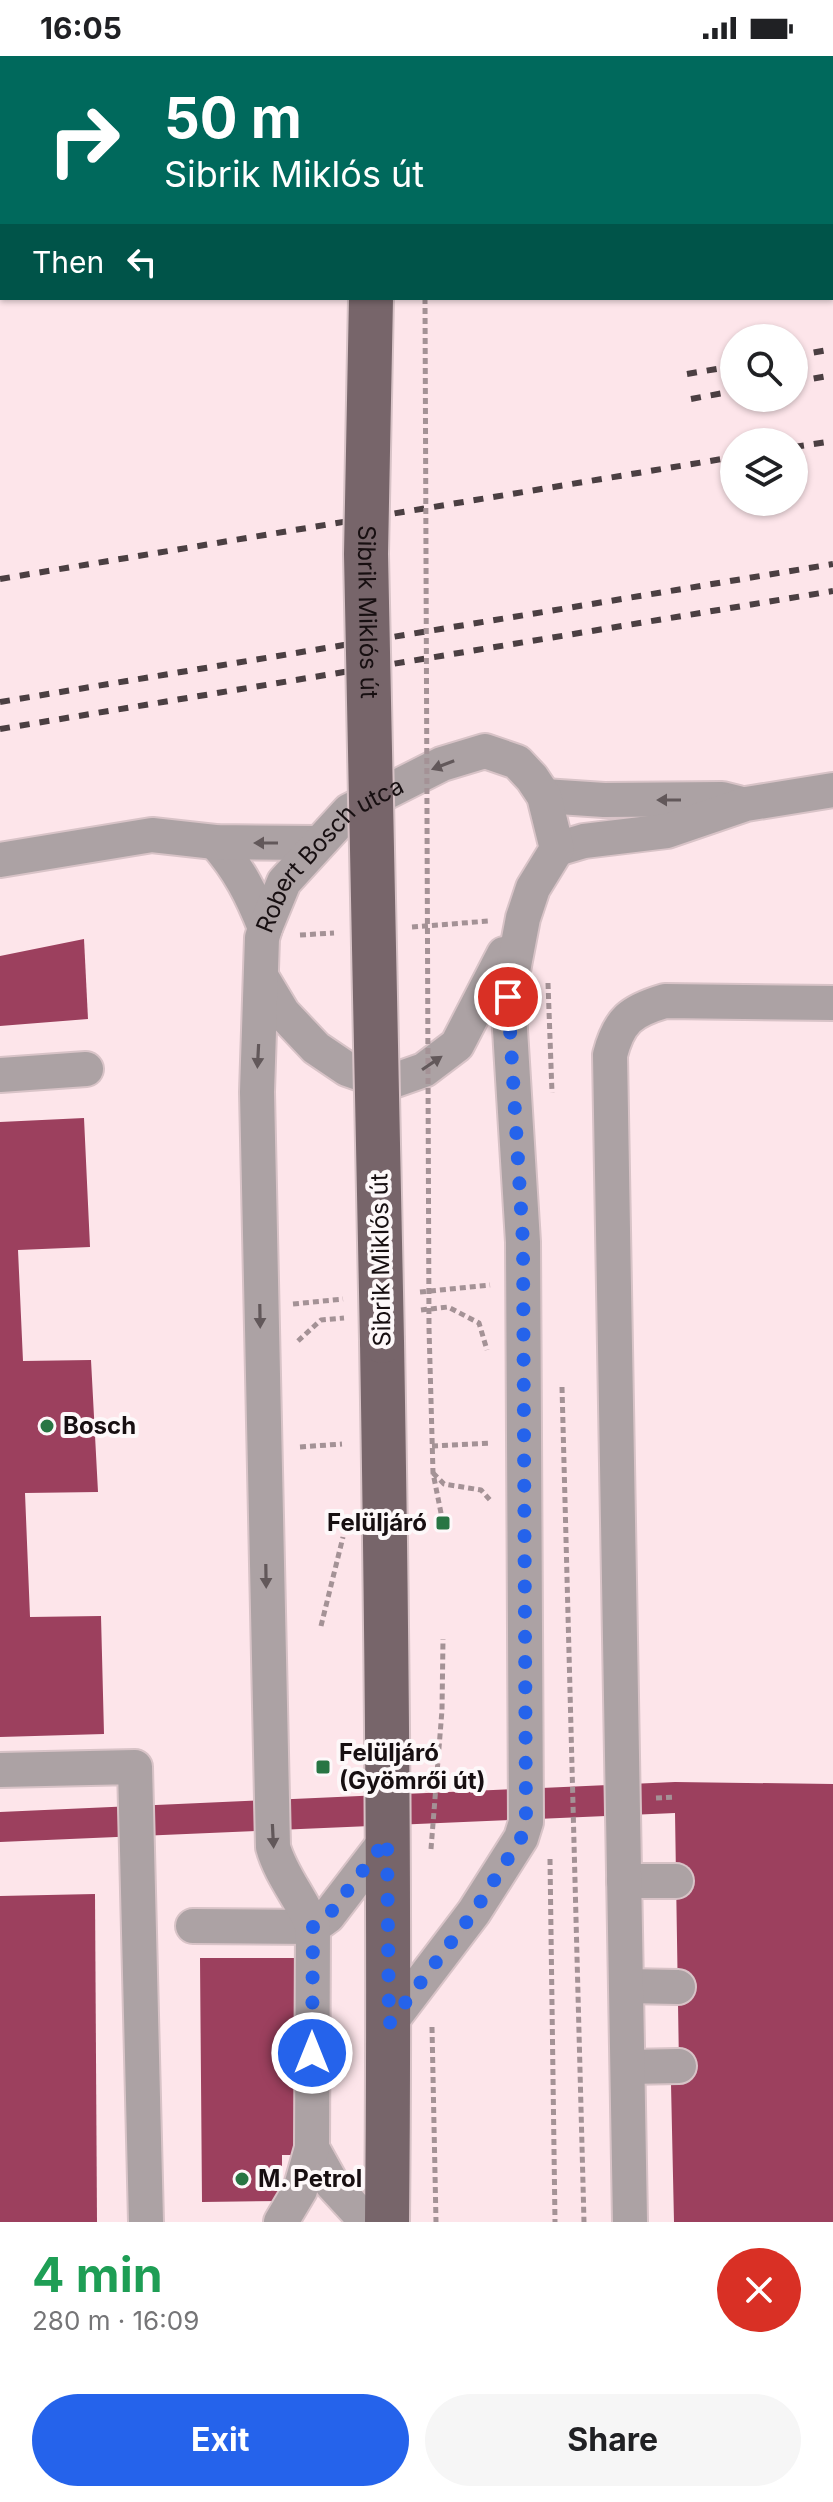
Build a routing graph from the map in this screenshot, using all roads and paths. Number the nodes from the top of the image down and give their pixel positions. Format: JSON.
{"nodes":[{"id":1,"x":371,"y":300,"type":"edge"},
{"id":2,"x":425,"y":300,"type":"edge"},
{"id":3,"x":833,"y":790,"type":"edge"},
{"id":4,"x":544,"y":796,"type":"junction"},
{"id":5,"x":746,"y":804,"type":"junction"},
{"id":6,"x":215,"y":842,"type":"junction"},
{"id":7,"x":317,"y":843,"type":"junction"},
{"id":8,"x":557,"y":849,"type":"junction"},
{"id":9,"x":0,"y":860,"type":"edge"},
{"id":10,"x":523,"y":918,"type":"junction"},
{"id":11,"x":265,"y":928,"type":"junction"},
{"id":12,"x":262,"y":978,"type":"junction"},
{"id":13,"x":548,"y":978,"type":"dead end"},
{"id":14,"x":833,"y":1003,"type":"edge"},
{"id":15,"x":86,"y":1069,"type":"dead end"},
{"id":16,"x":0,"y":1075,"type":"edge"},
{"id":17,"x":552,"y":1104,"type":"dead end"},
{"id":18,"x":561,"y":1372,"type":"dead end"},
{"id":19,"x":488,"y":1443,"type":"dead end"},
{"id":20,"x":432,"y":1446,"type":"junction"},
{"id":21,"x":296,"y":1447,"type":"dead end"},
{"id":22,"x":342,"y":1459,"type":"dead end"},
{"id":23,"x":443,"y":1523,"type":"dead end"},
{"id":24,"x":344,"y":1533,"type":"dead end"},
{"id":25,"x":321,"y":1626,"type":"dead end"},
{"id":26,"x":0,"y":1770,"type":"edge"},
{"id":27,"x":387,"y":1839,"type":"junction"},
{"id":28,"x":550,"y":1881,"type":"dead end"},
{"id":29,"x":624,"y":1881,"type":"junction"},
{"id":30,"x":676,"y":1881,"type":"dead end"},
{"id":31,"x":193,"y":1926,"type":"dead end"},
{"id":32,"x":313,"y":1927,"type":"junction"},
{"id":33,"x":627,"y":1986,"type":"junction"},
{"id":34,"x":678,"y":1987,"type":"dead end"},
{"id":35,"x":389,"y":2024,"type":"junction"},
{"id":36,"x":679,"y":2066,"type":"dead end"},
{"id":37,"x":628,"y":2067,"type":"junction"},
{"id":38,"x":312,"y":2148,"type":"junction"},
{"id":39,"x":282,"y":2221,"type":"edge"},
{"id":40,"x":146,"y":2222,"type":"edge"},
{"id":41,"x":367,"y":2222,"type":"edge"},
{"id":42,"x":387,"y":2222,"type":"edge"},
{"id":43,"x":555,"y":2222,"type":"edge"},
{"id":44,"x":584,"y":2222,"type":"edge"},
{"id":45,"x":630,"y":2222,"type":"edge"}],
"edges":[{"from":1,"to":27,"type":"main road","name":"Sibrik Miklós út","bridge":true},
{"from":2,"to":20,"type":"path","bridge":true},
{"from":3,"to":5,"type":"street"},
{"from":5,"to":4,"type":"street","one_way":true},
{"from":4,"to":7,"type":"street","name":"Robert Bosch utca","one_way":true},
{"from":4,"to":8,"type":"street"},
{"from":5,"to":8,"type":"street"},
{"from":7,"to":6,"type":"street","one_way":true},
{"from":6,"to":9,"type":"street"},
{"from":6,"to":11,"type":"street","name":"Robert Bosch utca"},
{"from":7,"to":11,"type":"street","name":"Robert Bosch utca"},
{"from":8,"to":10,"type":"street"},
{"from":12,"to":10,"type":"street","one_way":true},
{"from":10,"to":35,"type":"street"},
{"from":11,"to":12,"type":"street"},
{"from":12,"to":32,"type":"street","one_way":true},
{"from":13,"to":17,"type":"path"},
{"from":14,"to":29,"type":"street"},
{"from":15,"to":16,"type":"street"},
{"from":18,"to":44,"type":"path"},
{"from":19,"to":20,"type":"path"},
{"from":20,"to":23,"type":"path"},
{"from":21,"to":22,"type":"path"},
{"from":24,"to":25,"type":"path"},
{"from":26,"to":40,"type":"street"},
{"from":27,"to":32,"type":"street"},
{"from":27,"to":35,"type":"main road","name":"Sibrik Miklós út"},
{"from":28,"to":43,"type":"path"},
{"from":29,"to":30,"type":"street"},
{"from":29,"to":33,"type":"street"},
{"from":31,"to":32,"type":"street"},
{"from":32,"to":38,"type":"street"},
{"from":33,"to":34,"type":"street"},
{"from":33,"to":37,"type":"street"},
{"from":35,"to":42,"type":"main road","name":"Sibrik Miklós út"},
{"from":36,"to":37,"type":"street"},
{"from":37,"to":45,"type":"street"},
{"from":38,"to":39,"type":"street"},
{"from":38,"to":41,"type":"street"}]}
